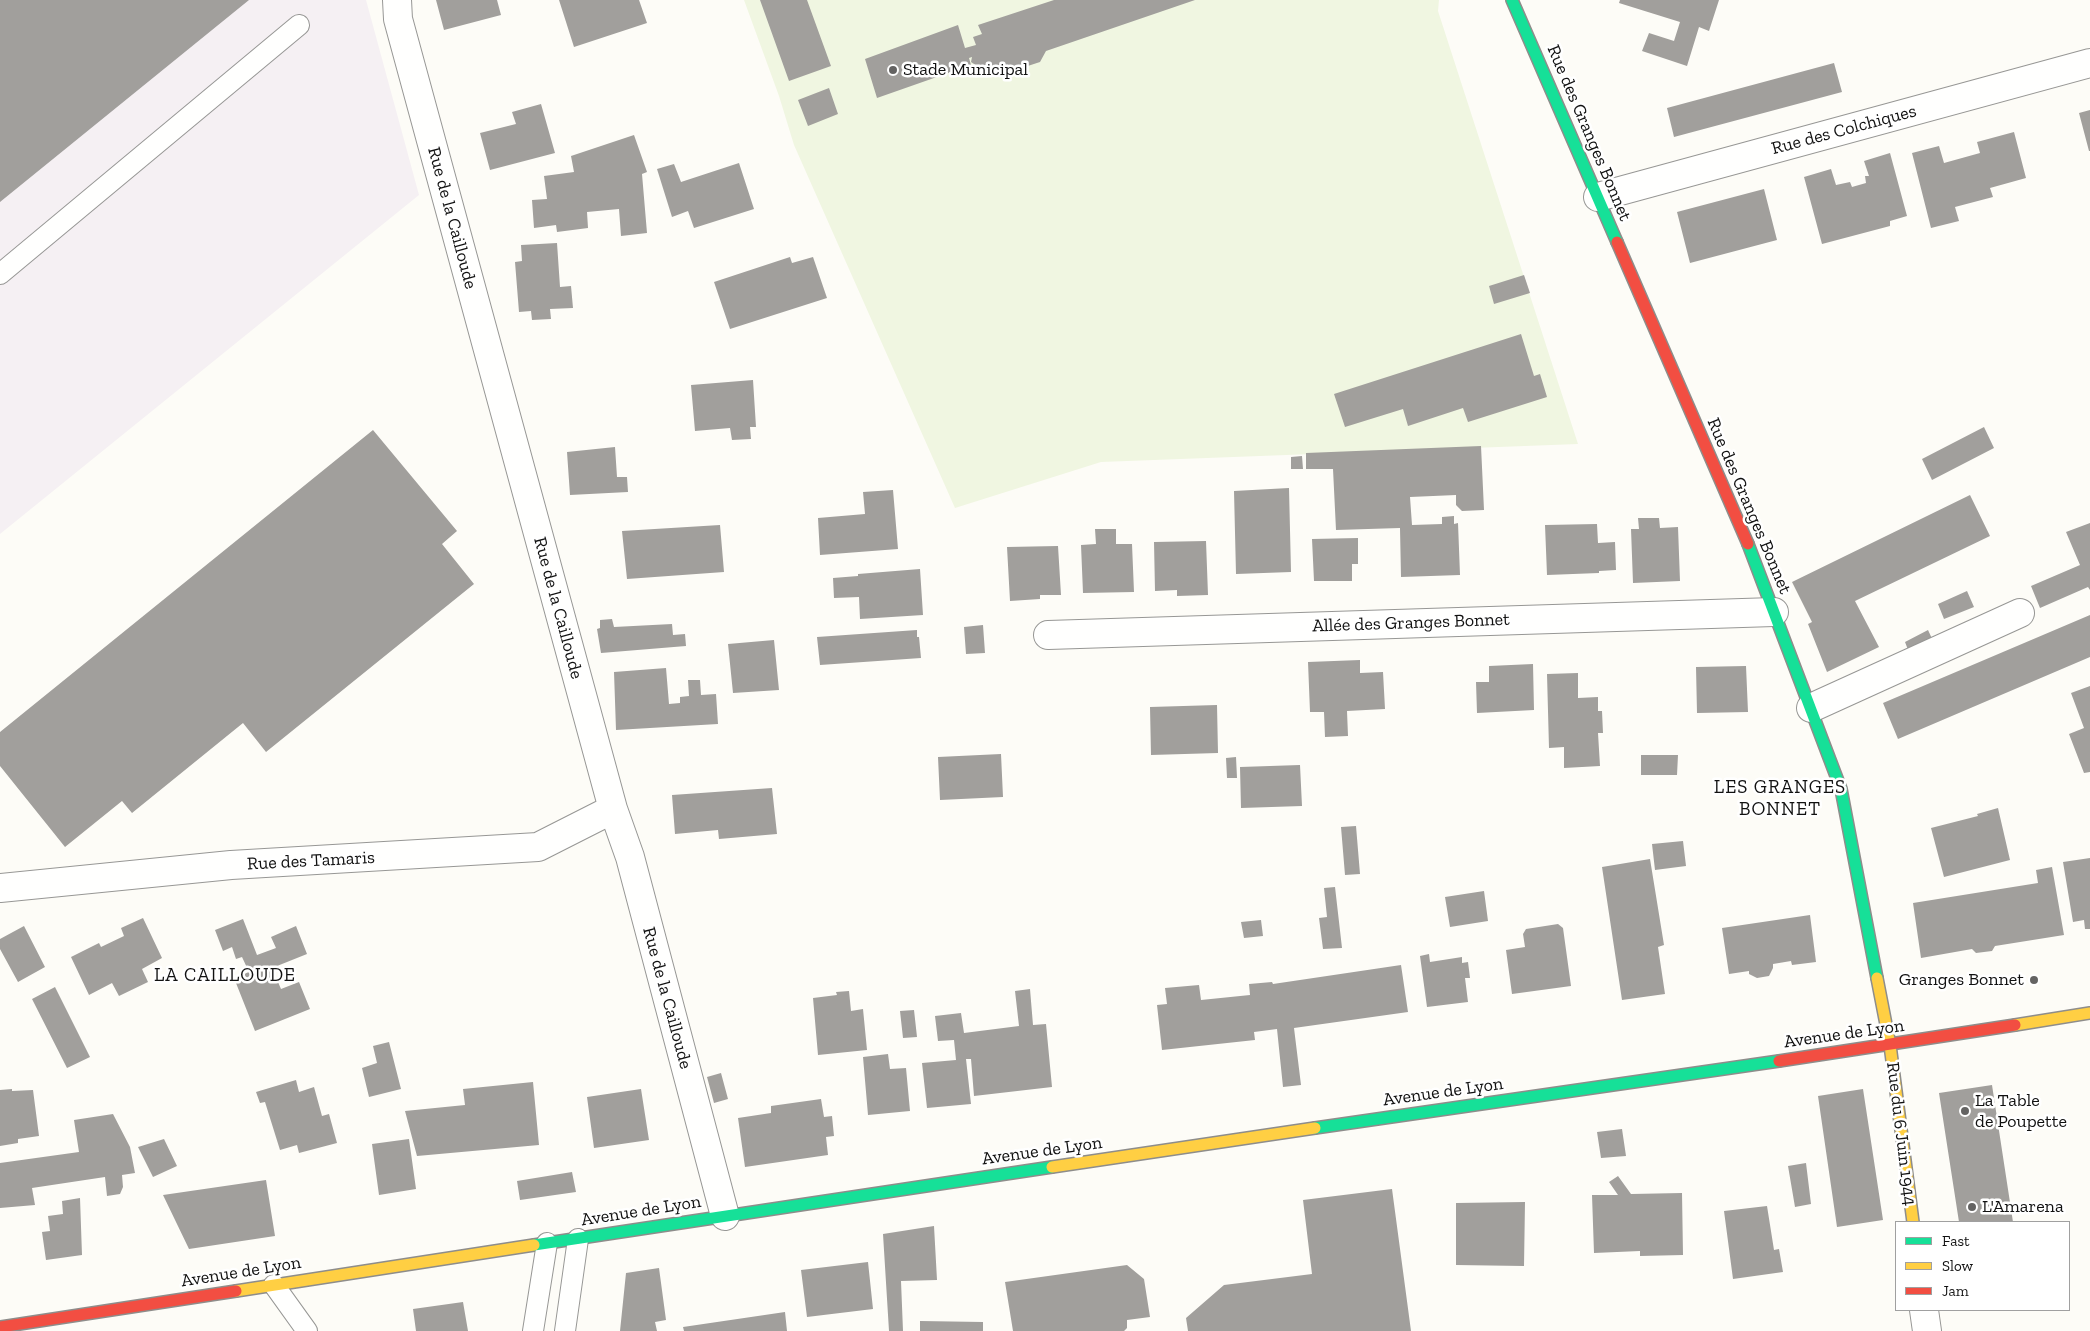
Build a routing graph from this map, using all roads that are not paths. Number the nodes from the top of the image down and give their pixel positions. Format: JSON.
{"nodes":[{"id":1,"x":397,"y":0,"type":"edge"},
{"id":2,"x":1512,"y":0,"type":"edge"},
{"id":3,"x":299,"y":24,"type":"dead end"},
{"id":4,"x":2090,"y":63,"type":"edge"},
{"id":5,"x":1598,"y":196,"type":"junction"},
{"id":6,"x":0,"y":274,"type":"edge"},
{"id":7,"x":1774,"y":612,"type":"junction"},
{"id":8,"x":2020,"y":613,"type":"dead end"},
{"id":9,"x":1048,"y":635,"type":"dead end"},
{"id":10,"x":1811,"y":708,"type":"junction"},
{"id":11,"x":613,"y":809,"type":"junction"},
{"id":12,"x":0,"y":888,"type":"edge"},
{"id":13,"x":2090,"y":1013,"type":"edge"},
{"id":14,"x":1890,"y":1045,"type":"junction"},
{"id":15,"x":725,"y":1216,"type":"junction"},
{"id":16,"x":1913,"y":1221,"type":"edge"},
{"id":17,"x":578,"y":1238,"type":"junction"},
{"id":18,"x":547,"y":1243,"type":"junction"},
{"id":19,"x":274,"y":1285,"type":"junction"},
{"id":20,"x":1924,"y":1311,"type":"edge"},
{"id":21,"x":0,"y":1327,"type":"edge"},
{"id":22,"x":307,"y":1331,"type":"edge"},
{"id":23,"x":533,"y":1331,"type":"edge"},
{"id":24,"x":565,"y":1331,"type":"edge"},
{"id":25,"x":1927,"y":1331,"type":"edge"}],
"edges":[{"from":1,"to":11,"type":"street","name":"Rue de la Cailloude"},
{"from":2,"to":5,"type":"main road","name":"Rue des Granges Bonnet"},
{"from":3,"to":6,"type":"lane"},
{"from":4,"to":5,"type":"street","name":"Rue des Colchiques"},
{"from":5,"to":7,"type":"main road","name":"Rue des Granges Bonnet"},
{"from":7,"to":9,"type":"street","name":"Allée des Granges Bonnet"},
{"from":7,"to":10,"type":"main road","name":"Rue des Granges Bonnet"},
{"from":8,"to":10,"type":"street"},
{"from":10,"to":14,"type":"main road","name":"Rue des Granges Bonnet"},
{"from":11,"to":12,"type":"street","name":"Rue des Tamaris"},
{"from":11,"to":15,"type":"street","name":"Rue de la Cailloude"},
{"from":13,"to":14,"type":"main road","name":"Avenue de Lyon"},
{"from":14,"to":15,"type":"main road","name":"Avenue de Lyon"},
{"from":14,"to":16,"type":"main road","name":"Rue du 6 Juin 1944"},
{"from":15,"to":17,"type":"main road","name":"Avenue de Lyon"},
{"from":17,"to":18,"type":"main road","name":"Avenue de Lyon"},
{"from":17,"to":24,"type":"lane"},
{"from":18,"to":19,"type":"main road","name":"Avenue de Lyon"},
{"from":18,"to":23,"type":"lane"},
{"from":19,"to":21,"type":"main road","name":"Avenue de Lyon"},
{"from":19,"to":22,"type":"lane"},
{"from":20,"to":25,"type":"street"}]}
